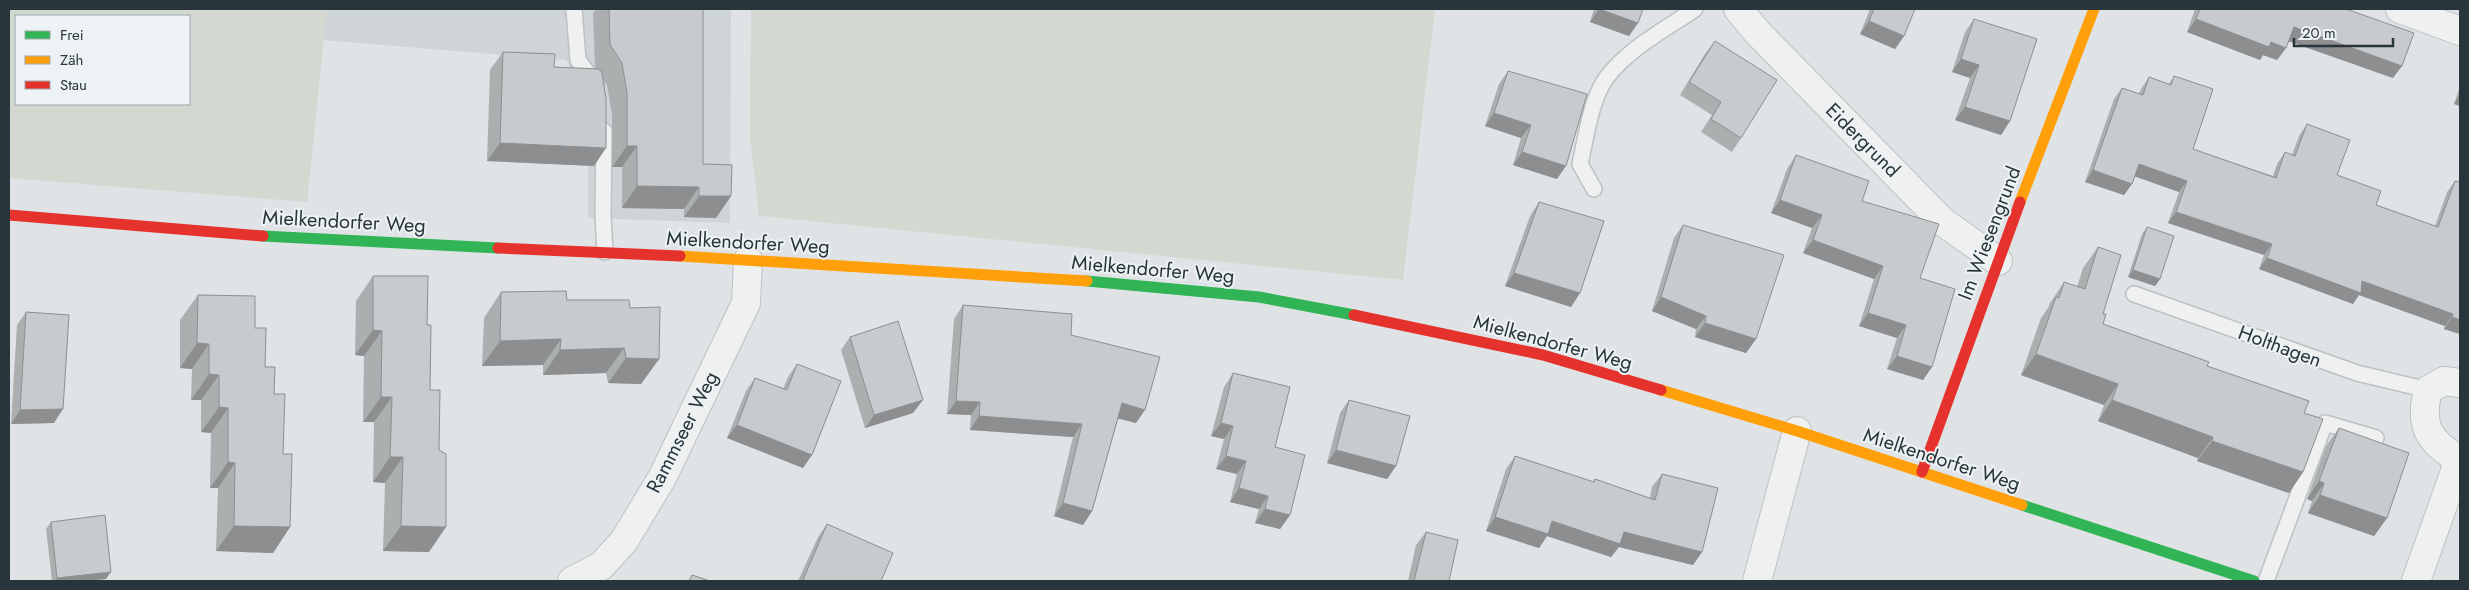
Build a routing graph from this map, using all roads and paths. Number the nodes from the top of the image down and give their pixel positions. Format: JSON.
{"nodes":[{"id":1,"x":574,"y":9,"type":"edge"},
{"id":2,"x":1695,"y":9,"type":"edge"},
{"id":3,"x":1738,"y":9,"type":"edge"},
{"id":4,"x":2094,"y":9,"type":"edge"},
{"id":5,"x":2400,"y":9,"type":"edge"},
{"id":6,"x":2460,"y":31,"type":"edge"},
{"id":7,"x":600,"y":97,"type":"edge"},
{"id":8,"x":603,"y":116,"type":"edge"},
{"id":9,"x":1594,"y":189,"type":"dead end"},
{"id":10,"x":9,"y":215,"type":"edge"},
{"id":11,"x":605,"y":252,"type":"junction"},
{"id":12,"x":748,"y":260,"type":"junction"},
{"id":13,"x":1998,"y":261,"type":"junction"},
{"id":14,"x":2134,"y":294,"type":"dead end"},
{"id":15,"x":2460,"y":383,"type":"edge"},
{"id":16,"x":2428,"y":390,"type":"junction"},
{"id":17,"x":1797,"y":431,"type":"junction"},
{"id":18,"x":2376,"y":438,"type":"dead end"},
{"id":19,"x":2459,"y":458,"type":"edge"},
{"id":20,"x":1922,"y":472,"type":"junction"},
{"id":21,"x":575,"y":581,"type":"edge"},
{"id":22,"x":1757,"y":581,"type":"edge"},
{"id":23,"x":2254,"y":581,"type":"edge"},
{"id":24,"x":2266,"y":581,"type":"edge"},
{"id":25,"x":2416,"y":581,"type":"edge"}],
"edges":[{"from":1,"to":7,"type":"lane"},
{"from":2,"to":9,"type":"lane"},
{"from":3,"to":13,"type":"street","name":"Eidergrund"},
{"from":4,"to":13,"type":"street","name":"Im Wiesengrund"},
{"from":5,"to":6,"type":"street"},
{"from":8,"to":11,"type":"lane"},
{"from":10,"to":11,"type":"street","name":"Mielkendorfer Weg"},
{"from":11,"to":12,"type":"street","name":"Mielkendorfer Weg"},
{"from":12,"to":17,"type":"street","name":"Mielkendorfer Weg"},
{"from":12,"to":21,"type":"street","name":"Rammseer Weg"},
{"from":13,"to":20,"type":"street","name":"Im Wiesengrund"},
{"from":14,"to":16,"type":"lane","name":"Holthagen"},
{"from":15,"to":16,"type":"street"},
{"from":16,"to":19,"type":"street"},
{"from":17,"to":20,"type":"street","name":"Mielkendorfer Weg"},
{"from":17,"to":22,"type":"street"},
{"from":18,"to":24,"type":"lane"},
{"from":19,"to":25,"type":"street"},
{"from":20,"to":23,"type":"street","name":"Mielkendorfer Weg"}]}
